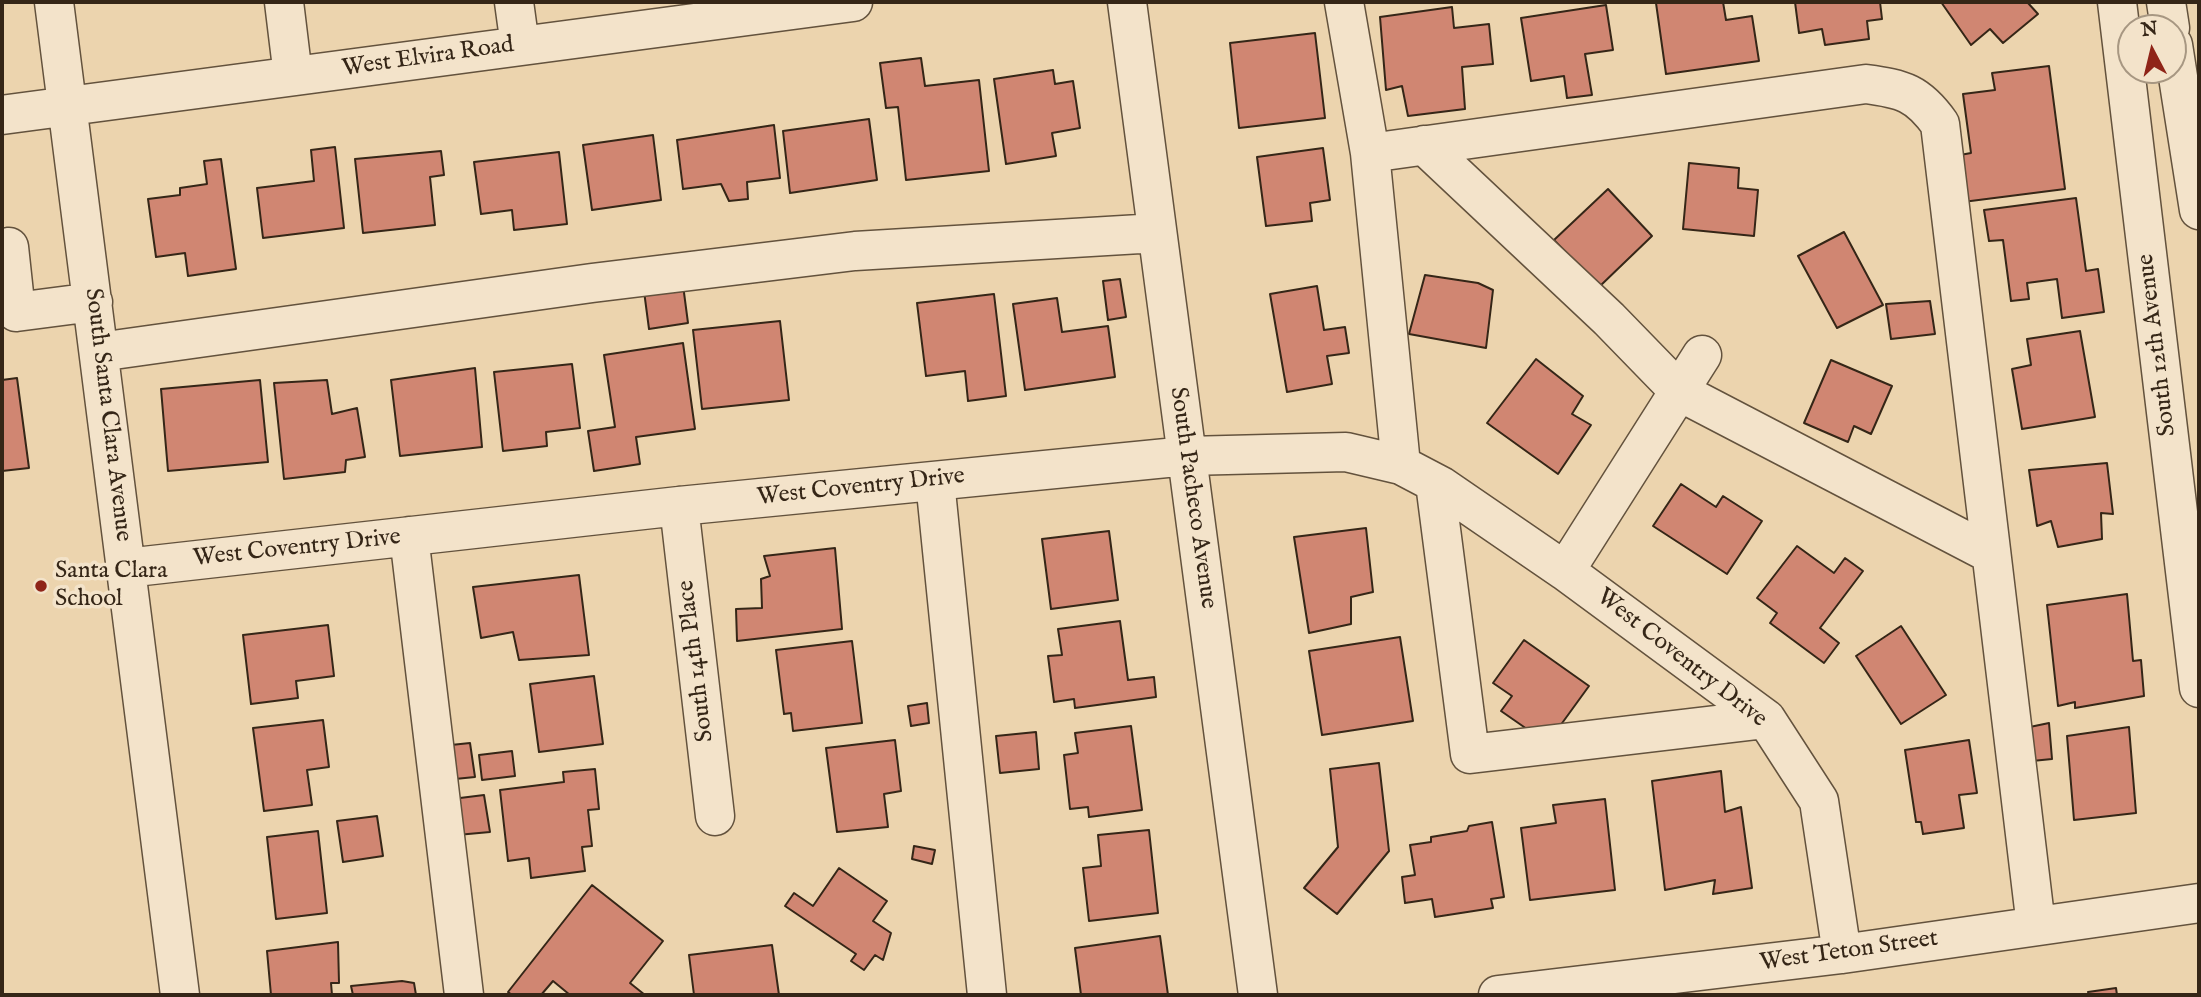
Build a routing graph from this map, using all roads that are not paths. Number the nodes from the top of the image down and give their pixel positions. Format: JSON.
{"nodes":[{"id":1,"x":54,"y":2,"type":"edge"},
{"id":2,"x":284,"y":2,"type":"edge"},
{"id":3,"x":514,"y":2,"type":"edge"},
{"id":4,"x":853,"y":2,"type":"edge"},
{"id":5,"x":1127,"y":2,"type":"edge"},
{"id":6,"x":1344,"y":2,"type":"edge"},
{"id":7,"x":2117,"y":2,"type":"edge"},
{"id":8,"x":520,"y":46,"type":"junction"},
{"id":9,"x":293,"y":76,"type":"junction"},
{"id":10,"x":2179,"y":84,"type":"edge"},
{"id":11,"x":67,"y":106,"type":"junction"},
{"id":12,"x":2,"y":115,"type":"edge"},
{"id":13,"x":1424,"y":145,"type":"junction"},
{"id":14,"x":1370,"y":153,"type":"junction"},
{"id":15,"x":2199,"y":209,"type":"edge"},
{"id":16,"x":1157,"y":233,"type":"junction"},
{"id":17,"x":9,"y":247,"type":"dead end"},
{"id":18,"x":93,"y":302,"type":"junction"},
{"id":19,"x":99,"y":352,"type":"junction"},
{"id":20,"x":1702,"y":355,"type":"dead end"},
{"id":21,"x":1680,"y":392,"type":"junction"},
{"id":22,"x":1187,"y":456,"type":"junction"},
{"id":23,"x":1401,"y":465,"type":"junction"},
{"id":24,"x":935,"y":481,"type":"junction"},
{"id":25,"x":1435,"y":483,"type":"junction"},
{"id":26,"x":679,"y":506,"type":"junction"},
{"id":27,"x":410,"y":536,"type":"junction"},
{"id":28,"x":1992,"y":554,"type":"junction"},
{"id":29,"x":126,"y":568,"type":"junction"},
{"id":30,"x":1565,"y":571,"type":"junction"},
{"id":31,"x":2199,"y":688,"type":"edge"},
{"id":32,"x":1766,"y":719,"type":"junction"},
{"id":33,"x":715,"y":816,"type":"dead end"},
{"id":34,"x":2199,"y":903,"type":"edge"},
{"id":35,"x":2036,"y":926,"type":"junction"},
{"id":36,"x":1842,"y":954,"type":"junction"},
{"id":37,"x":180,"y":995,"type":"edge"},
{"id":38,"x":464,"y":995,"type":"edge"},
{"id":39,"x":987,"y":995,"type":"edge"},
{"id":40,"x":1258,"y":995,"type":"edge"},
{"id":41,"x":1498,"y":995,"type":"edge"}],
"edges":[{"from":1,"to":11,"type":"street","name":"South Santa Clara Avenue"},
{"from":2,"to":9,"type":"street"},
{"from":3,"to":8,"type":"street"},
{"from":4,"to":8,"type":"street","name":"West Elvira Road"},
{"from":5,"to":16,"type":"street","name":"South Pacheco Avenue"},
{"from":6,"to":14,"type":"street"},
{"from":7,"to":31,"type":"street","name":"South 12th Avenue"},
{"from":8,"to":9,"type":"street","name":"West Elvira Road"},
{"from":9,"to":11,"type":"street","name":"West Elvira Road"},
{"from":10,"to":15,"type":"street"},
{"from":11,"to":12,"type":"street","name":"West Elvira Road"},
{"from":11,"to":18,"type":"street","name":"South Santa Clara Avenue"},
{"from":13,"to":14,"type":"street"},
{"from":13,"to":21,"type":"street"},
{"from":13,"to":28,"type":"street"},
{"from":14,"to":23,"type":"street"},
{"from":16,"to":19,"type":"street"},
{"from":16,"to":22,"type":"street","name":"South Pacheco Avenue"},
{"from":17,"to":18,"type":"street"},
{"from":18,"to":19,"type":"street","name":"South Santa Clara Avenue"},
{"from":19,"to":29,"type":"street","name":"South Santa Clara Avenue"},
{"from":20,"to":21,"type":"street"},
{"from":21,"to":28,"type":"street"},
{"from":21,"to":30,"type":"street"},
{"from":22,"to":23,"type":"street","name":"West Coventry Drive"},
{"from":22,"to":24,"type":"street","name":"West Coventry Drive"},
{"from":22,"to":40,"type":"street","name":"South Pacheco Avenue"},
{"from":23,"to":25,"type":"street","name":"West Coventry Drive"},
{"from":24,"to":26,"type":"street","name":"West Coventry Drive"},
{"from":24,"to":39,"type":"street"},
{"from":25,"to":30,"type":"street","name":"West Coventry Drive"},
{"from":25,"to":32,"type":"street"},
{"from":26,"to":27,"type":"street","name":"West Coventry Drive"},
{"from":26,"to":33,"type":"street","name":"South 14th Place"},
{"from":27,"to":29,"type":"street","name":"West Coventry Drive"},
{"from":27,"to":38,"type":"street"},
{"from":28,"to":35,"type":"street"},
{"from":29,"to":37,"type":"street","name":"South Santa Clara Avenue"},
{"from":30,"to":32,"type":"street","name":"West Coventry Drive"},
{"from":32,"to":36,"type":"street","name":"West Coventry Drive"},
{"from":34,"to":35,"type":"street","name":"West Teton Street"},
{"from":35,"to":36,"type":"street","name":"West Teton Street"},
{"from":36,"to":41,"type":"street","name":"West Teton Street"}]}
